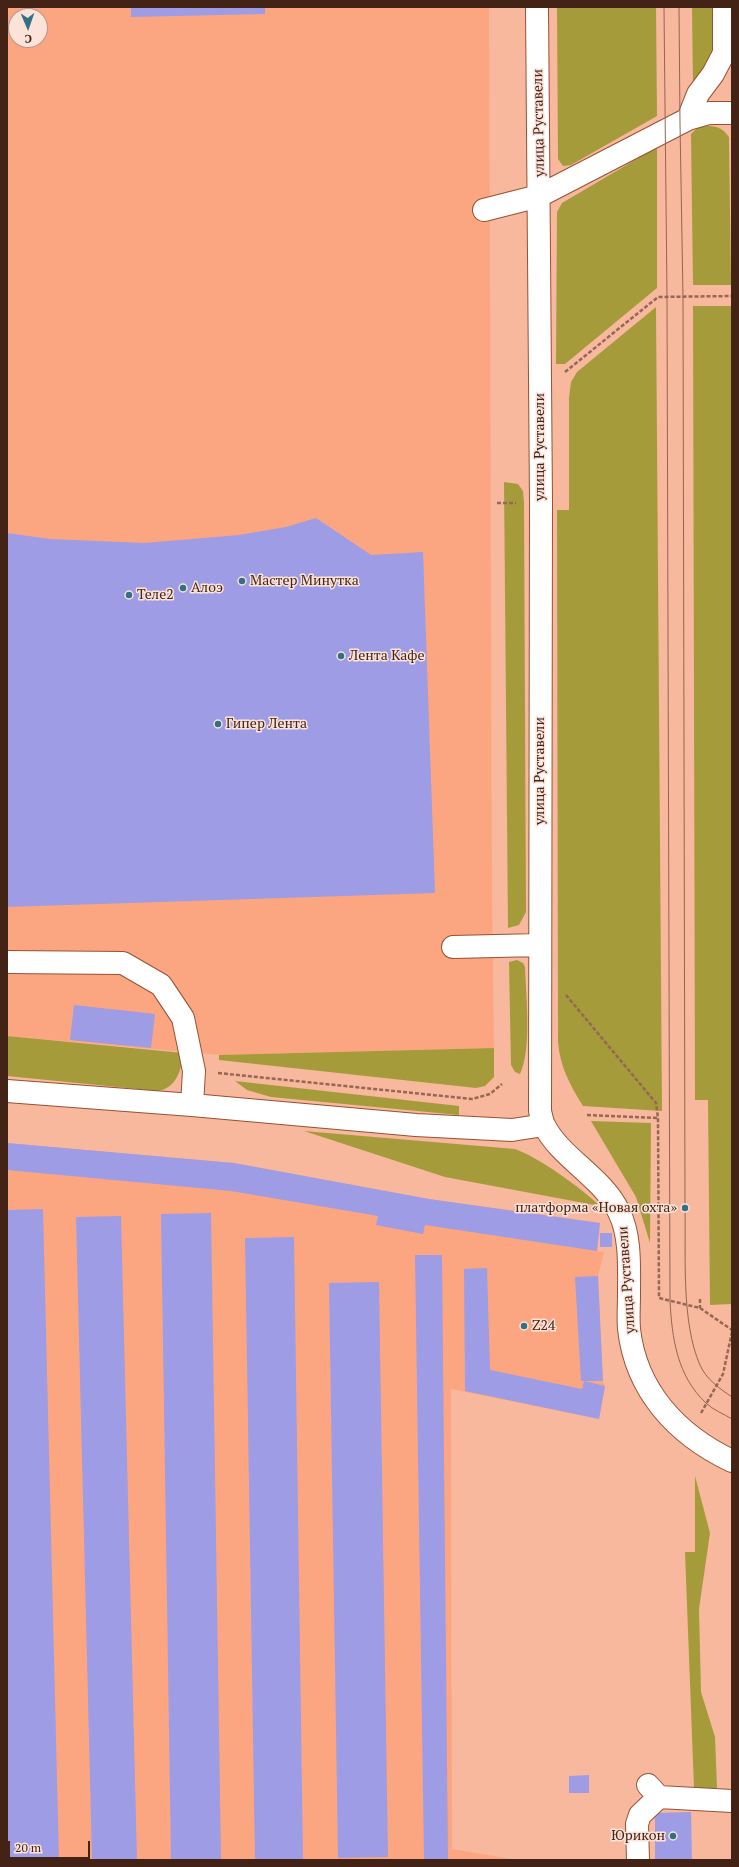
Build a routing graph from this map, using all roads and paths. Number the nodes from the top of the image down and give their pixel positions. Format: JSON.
{"nodes":[{"id":1,"x":537,"y":7,"type":"edge"},
{"id":2,"x":724,"y":7,"type":"edge"},
{"id":3,"x":732,"y":112,"type":"edge"},
{"id":4,"x":688,"y":119,"type":"junction"},
{"id":5,"x":539,"y":196,"type":"junction"},
{"id":6,"x":484,"y":210,"type":"dead end"},
{"id":7,"x":732,"y":296,"type":"edge"},
{"id":8,"x":565,"y":379,"type":"dead end"},
{"id":9,"x":497,"y":503,"type":"dead end"},
{"id":10,"x":524,"y":503,"type":"dead end"},
{"id":11,"x":540,"y":945,"type":"junction"},
{"id":12,"x":453,"y":947,"type":"dead end"},
{"id":13,"x":7,"y":962,"type":"edge"},
{"id":14,"x":563,"y":992,"type":"dead end"},
{"id":15,"x":194,"y":1071,"type":"junction"},
{"id":16,"x":502,"y":1084,"type":"dead end"},
{"id":17,"x":7,"y":1091,"type":"edge"},
{"id":18,"x":192,"y":1105,"type":"junction"},
{"id":19,"x":587,"y":1114,"type":"dead end"},
{"id":20,"x":658,"y":1118,"type":"junction"},
{"id":21,"x":544,"y":1125,"type":"junction"},
{"id":22,"x":700,"y":1299,"type":"dead end"},
{"id":23,"x":700,"y":1308,"type":"junction"},
{"id":24,"x":732,"y":1331,"type":"edge"},
{"id":25,"x":696,"y":1419,"type":"dead end"},
{"id":26,"x":732,"y":1461,"type":"edge"},
{"id":27,"x":732,"y":1801,"type":"edge"},
{"id":28,"x":638,"y":1860,"type":"edge"}],
"edges":[{"from":1,"to":5,"type":"street","name":"улица Руставели"},
{"from":2,"to":4,"type":"street"},
{"from":3,"to":4,"type":"street"},
{"from":4,"to":5,"type":"street"},
{"from":5,"to":6,"type":"street"},
{"from":5,"to":11,"type":"street","name":"улица Руставели"},
{"from":7,"to":8,"type":"path"},
{"from":9,"to":10,"type":"path"},
{"from":11,"to":12,"type":"street"},
{"from":11,"to":21,"type":"street","name":"улица Руставели"},
{"from":13,"to":15,"type":"street"},
{"from":14,"to":20,"type":"path"},
{"from":15,"to":16,"type":"path"},
{"from":15,"to":18,"type":"street"},
{"from":17,"to":18,"type":"street"},
{"from":18,"to":21,"type":"street"},
{"from":19,"to":20,"type":"path"},
{"from":20,"to":23,"type":"path"},
{"from":21,"to":26,"type":"street","name":"улица Руставели"},
{"from":22,"to":23,"type":"path"},
{"from":23,"to":24,"type":"path"},
{"from":24,"to":25,"type":"path"},
{"from":27,"to":28,"type":"street"}]}
